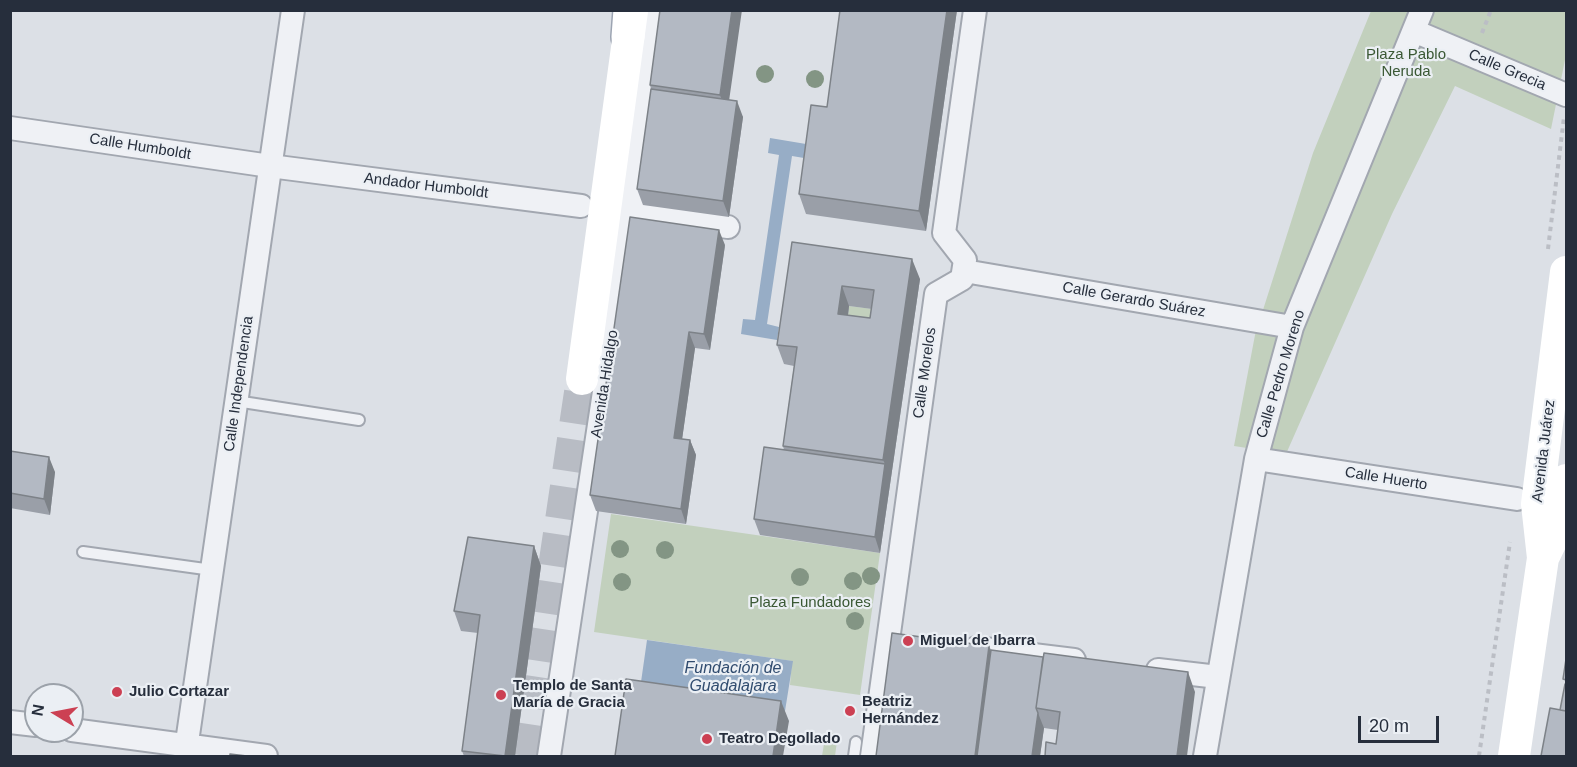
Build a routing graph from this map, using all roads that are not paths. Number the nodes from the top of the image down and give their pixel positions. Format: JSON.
{"nodes":[{"id":1,"x":292,"y":10,"type":"edge"},
{"id":2,"x":658,"y":10,"type":"edge"},
{"id":3,"x":975,"y":10,"type":"edge"},
{"id":4,"x":630,"y":19,"type":"edge"},
{"id":5,"x":1418,"y":21,"type":"edge"},
{"id":6,"x":1566,"y":95,"type":"edge"},
{"id":7,"x":10,"y":128,"type":"edge"},
{"id":8,"x":270,"y":166,"type":"junction"},
{"id":9,"x":581,"y":206,"type":"dead end"},
{"id":10,"x":631,"y":213,"type":"junction"},
{"id":11,"x":728,"y":227,"type":"dead end"},
{"id":12,"x":1566,"y":272,"type":"edge"},
{"id":13,"x":976,"y":273,"type":"dead end"},
{"id":14,"x":1292,"y":327,"type":"junction"},
{"id":15,"x":582,"y":379,"type":"tunnel mouth"},
{"id":16,"x":236,"y":401,"type":"junction"},
{"id":17,"x":359,"y":420,"type":"dead end"},
{"id":18,"x":1256,"y":459,"type":"junction"},
{"id":19,"x":1517,"y":499,"type":"dead end"},
{"id":20,"x":1565,"y":499,"type":"edge"},
{"id":21,"x":83,"y":552,"type":"dead end"},
{"id":22,"x":1543,"y":558,"type":"junction"},
{"id":23,"x":212,"y":570,"type":"junction"},
{"id":24,"x":952,"y":646,"type":"edge"},
{"id":25,"x":1091,"y":662,"type":"edge"},
{"id":26,"x":1137,"y":668,"type":"edge"},
{"id":27,"x":1218,"y":677,"type":"junction"},
{"id":28,"x":84,"y":732,"type":"edge"},
{"id":29,"x":864,"y":749,"type":"edge"},
{"id":30,"x":186,"y":751,"type":"edge"},
{"id":31,"x":266,"y":756,"type":"edge"},
{"id":32,"x":549,"y":756,"type":"edge"},
{"id":33,"x":854,"y":756,"type":"edge"},
{"id":34,"x":1205,"y":756,"type":"edge"},
{"id":35,"x":1514,"y":756,"type":"edge"}],
"edges":[{"from":1,"to":8,"type":"street","name":"Calle Independencia"},
{"from":2,"to":10,"type":"street","name":"Avenida Hidalgo"},
{"from":3,"to":29,"type":"street","name":"Calle Morelos"},
{"from":4,"to":15,"type":"main road","name":"Avenida Hidalgo"},
{"from":5,"to":6,"type":"street","name":"Calle Grecia"},
{"from":5,"to":14,"type":"street","name":"Calle Pedro Moreno"},
{"from":7,"to":8,"type":"street","name":"Calle Humboldt"},
{"from":8,"to":9,"type":"street","name":"Andador Humboldt"},
{"from":8,"to":16,"type":"street","name":"Calle Independencia"},
{"from":10,"to":11,"type":"street"},
{"from":10,"to":32,"type":"street","name":"Avenida Hidalgo"},
{"from":12,"to":22,"type":"main road","name":"Avenida Juárez"},
{"from":13,"to":14,"type":"street","name":"Calle Gerardo Suárez"},
{"from":14,"to":18,"type":"street","name":"Calle Pedro Moreno"},
{"from":16,"to":17,"type":"lane"},
{"from":16,"to":23,"type":"street","name":"Calle Independencia"},
{"from":18,"to":19,"type":"street","name":"Calle Huerto"},
{"from":18,"to":27,"type":"street","name":"Calle Pedro Moreno"},
{"from":20,"to":22,"type":"main road","name":"Avenida Juárez"},
{"from":21,"to":23,"type":"lane"},
{"from":22,"to":35,"type":"main road","name":"Avenida Juárez"},
{"from":23,"to":30,"type":"street","name":"Calle Independencia"},
{"from":24,"to":25,"type":"street"},
{"from":26,"to":27,"type":"street"},
{"from":27,"to":34,"type":"street","name":"Calle Pedro Moreno"},
{"from":28,"to":30,"type":"street"},
{"from":29,"to":33,"type":"lane"},
{"from":30,"to":31,"type":"street"}]}
